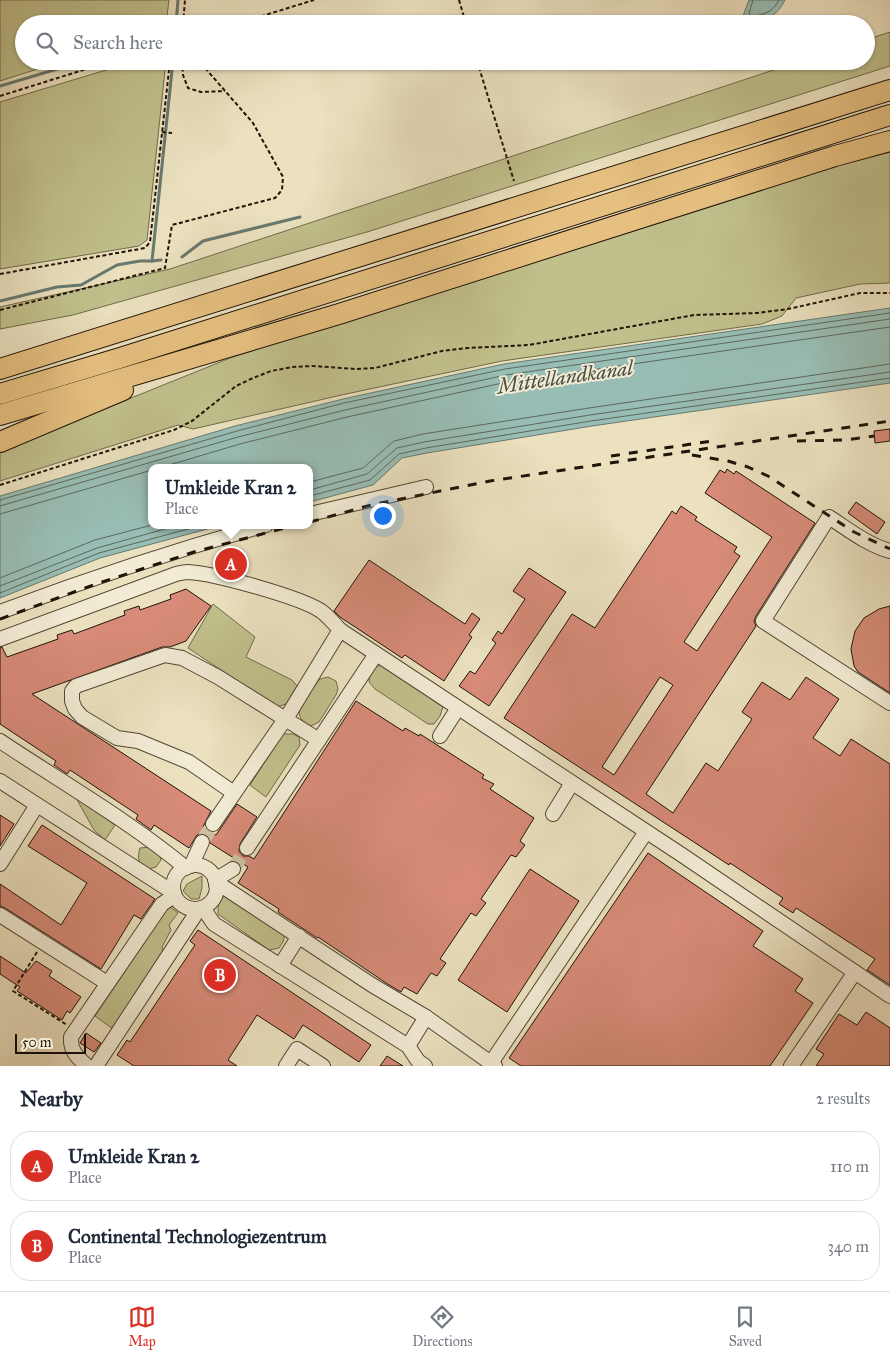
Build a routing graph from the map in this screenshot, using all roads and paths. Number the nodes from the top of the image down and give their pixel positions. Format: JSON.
{"nodes":[{"id":1,"x":185,"y":0,"type":"edge"},
{"id":2,"x":314,"y":0,"type":"edge"},
{"id":3,"x":459,"y":0,"type":"edge"},
{"id":4,"x":184,"y":15,"type":"edge"},
{"id":5,"x":265,"y":15,"type":"edge"},
{"id":6,"x":463,"y":15,"type":"edge"},
{"id":7,"x":83,"y":70,"type":"edge"},
{"id":8,"x":169,"y":70,"type":"edge"},
{"id":9,"x":183,"y":70,"type":"edge"},
{"id":10,"x":207,"y":70,"type":"edge"},
{"id":11,"x":480,"y":70,"type":"edge"},
{"id":12,"x":890,"y":90,"type":"edge"},
{"id":13,"x":225,"y":91,"type":"junction"},
{"id":14,"x":0,"y":96,"type":"edge"},
{"id":15,"x":890,"y":115,"type":"edge"},
{"id":16,"x":162,"y":132,"type":"junction"},
{"id":17,"x":172,"y":133,"type":"dead end"},
{"id":18,"x":890,"y":136,"type":"edge"},
{"id":19,"x":890,"y":141,"type":"edge"},
{"id":20,"x":835,"y":156,"type":"junction"},
{"id":21,"x":514,"y":181,"type":"dead end"},
{"id":22,"x":315,"y":271,"type":"junction"},
{"id":23,"x":0,"y":274,"type":"edge"},
{"id":24,"x":890,"y":293,"type":"edge"},
{"id":25,"x":0,"y":310,"type":"edge"},
{"id":26,"x":339,"y":314,"type":"junction"},
{"id":27,"x":0,"y":354,"type":"edge"},
{"id":28,"x":0,"y":369,"type":"edge"},
{"id":29,"x":0,"y":394,"type":"edge"},
{"id":30,"x":0,"y":416,"type":"edge"},
{"id":31,"x":0,"y":442,"type":"edge"},
{"id":32,"x":0,"y":485,"type":"edge"},
{"id":33,"x":426,"y":487,"type":"dead end"},
{"id":34,"x":313,"y":513,"type":"edge"},
{"id":35,"x":252,"y":529,"type":"edge"},
{"id":36,"x":890,"y":552,"type":"edge"},
{"id":37,"x":0,"y":612,"type":"edge"},
{"id":38,"x":340,"y":630,"type":"junction"},
{"id":39,"x":0,"y":639,"type":"edge"},
{"id":40,"x":376,"y":654,"type":"junction"},
{"id":41,"x":890,"y":702,"type":"edge"},
{"id":42,"x":458,"y":708,"type":"junction"},
{"id":43,"x":286,"y":718,"type":"junction"},
{"id":44,"x":440,"y":736,"type":"dead end"},
{"id":45,"x":319,"y":740,"type":"junction"},
{"id":46,"x":0,"y":742,"type":"edge"},
{"id":47,"x":0,"y":781,"type":"edge"},
{"id":48,"x":572,"y":783,"type":"junction"},
{"id":49,"x":234,"y":793,"type":"junction"},
{"id":50,"x":37,"y":805,"type":"junction"},
{"id":51,"x":553,"y":814,"type":"dead end"},
{"id":52,"x":213,"y":824,"type":"tunnel mouth"},
{"id":53,"x":646,"y":832,"type":"junction"},
{"id":54,"x":202,"y":842,"type":"tunnel mouth"},
{"id":55,"x":247,"y":848,"type":"tunnel mouth"},
{"id":56,"x":0,"y":864,"type":"edge"},
{"id":57,"x":188,"y":867,"type":"junction"},
{"id":58,"x":233,"y":869,"type":"tunnel mouth"},
{"id":59,"x":216,"y":882,"type":"junction"},
{"id":60,"x":174,"y":895,"type":"junction"},
{"id":61,"x":201,"y":908,"type":"junction"},
{"id":62,"x":0,"y":915,"type":"edge"},
{"id":63,"x":299,"y":936,"type":"junction"},
{"id":64,"x":42,"y":942,"type":"junction"},
{"id":65,"x":280,"y":966,"type":"junction"},
{"id":66,"x":856,"y":972,"type":"junction"},
{"id":67,"x":107,"y":983,"type":"junction"},
{"id":68,"x":890,"y":996,"type":"edge"},
{"id":69,"x":426,"y":1017,"type":"junction"},
{"id":70,"x":67,"y":1029,"type":"dead end"},
{"id":71,"x":408,"y":1046,"type":"junction"},
{"id":72,"x":106,"y":1060,"type":"edge"},
{"id":73,"x":493,"y":1064,"type":"edge"},
{"id":74,"x":86,"y":1066,"type":"edge"},
{"id":75,"x":96,"y":1066,"type":"edge"},
{"id":76,"x":286,"y":1066,"type":"edge"},
{"id":77,"x":323,"y":1066,"type":"edge"},
{"id":78,"x":425,"y":1066,"type":"edge"},
{"id":79,"x":791,"y":1066,"type":"edge"}],
"edges":[{"from":1,"to":4,"type":"path"},
{"from":2,"to":5,"type":"path"},
{"from":3,"to":6,"type":"path"},
{"from":7,"to":14,"type":"path"},
{"from":8,"to":16,"type":"path"},
{"from":9,"to":13,"type":"path"},
{"from":10,"to":13,"type":"path"},
{"from":11,"to":21,"type":"path"},
{"from":12,"to":22,"type":"highway"},
{"from":13,"to":25,"type":"path"},
{"from":15,"to":29,"type":"highway"},
{"from":16,"to":17,"type":"path"},
{"from":16,"to":23,"type":"path"},
{"from":18,"to":20,"type":"highway"},
{"from":19,"to":20,"type":"highway"},
{"from":20,"to":26,"type":"highway"},
{"from":22,"to":27,"type":"highway"},
{"from":22,"to":28,"type":"highway"},
{"from":24,"to":32,"type":"path"},
{"from":26,"to":30,"type":"highway"},
{"from":26,"to":31,"type":"highway"},
{"from":33,"to":34,"type":"lane"},
{"from":35,"to":37,"type":"lane"},
{"from":36,"to":41,"type":"lane"},
{"from":38,"to":39,"type":"lane"},
{"from":38,"to":40,"type":"lane"},
{"from":38,"to":43,"type":"lane"},
{"from":40,"to":42,"type":"lane"},
{"from":40,"to":45,"type":"lane"},
{"from":42,"to":44,"type":"lane"},
{"from":42,"to":48,"type":"lane"},
{"from":43,"to":45,"type":"lane"},
{"from":43,"to":49,"type":"lane"},
{"from":43,"to":49,"type":"lane"},
{"from":45,"to":55,"type":"lane"},
{"from":46,"to":57,"type":"lane"},
{"from":47,"to":50,"type":"lane"},
{"from":48,"to":51,"type":"lane"},
{"from":48,"to":53,"type":"lane"},
{"from":49,"to":52,"type":"lane"},
{"from":50,"to":56,"type":"lane"},
{"from":50,"to":60,"type":"lane"},
{"from":53,"to":66,"type":"lane"},
{"from":53,"to":73,"type":"lane"},
{"from":54,"to":57,"type":"lane"},
{"from":57,"to":59,"type":"lane"},
{"from":57,"to":60,"type":"lane"},
{"from":58,"to":59,"type":"lane"},
{"from":59,"to":61,"type":"lane"},
{"from":59,"to":63,"type":"lane"},
{"from":60,"to":61,"type":"lane"},
{"from":60,"to":67,"type":"lane"},
{"from":61,"to":65,"type":"lane"},
{"from":61,"to":72,"type":"lane"},
{"from":61,"to":75,"type":"lane"},
{"from":62,"to":64,"type":"lane"},
{"from":63,"to":65,"type":"lane"},
{"from":63,"to":69,"type":"lane"},
{"from":64,"to":67,"type":"lane"},
{"from":64,"to":70,"type":"path"},
{"from":65,"to":71,"type":"lane"},
{"from":66,"to":68,"type":"lane"},
{"from":66,"to":79,"type":"lane"},
{"from":67,"to":74,"type":"lane"},
{"from":69,"to":71,"type":"lane"},
{"from":69,"to":73,"type":"lane"},
{"from":71,"to":78,"type":"lane"},
{"from":76,"to":77,"type":"lane"}]}
